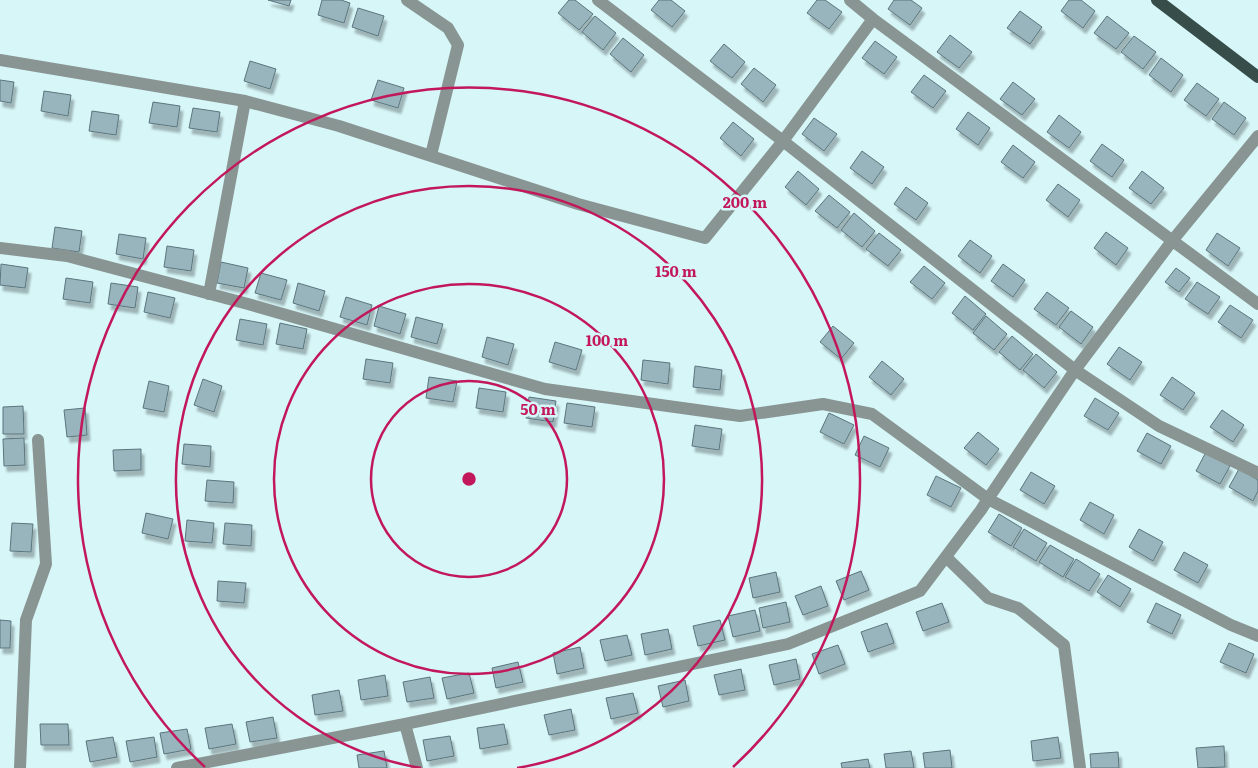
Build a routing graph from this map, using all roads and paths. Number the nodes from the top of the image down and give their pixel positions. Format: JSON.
{"nodes":[{"id":1,"x":407,"y":0,"type":"edge"},
{"id":2,"x":598,"y":0,"type":"edge"},
{"id":3,"x":850,"y":0,"type":"edge"},
{"id":4,"x":1158,"y":0,"type":"edge"},
{"id":5,"x":873,"y":19,"type":"junction"},
{"id":6,"x":0,"y":60,"type":"edge"},
{"id":7,"x":1258,"y":76,"type":"edge"},
{"id":8,"x":245,"y":101,"type":"junction"},
{"id":9,"x":1258,"y":136,"type":"edge"},
{"id":10,"x":783,"y":141,"type":"junction"},
{"id":11,"x":431,"y":155,"type":"junction"},
{"id":12,"x":1172,"y":241,"type":"junction"},
{"id":13,"x":0,"y":248,"type":"edge"},
{"id":14,"x":209,"y":294,"type":"junction"},
{"id":15,"x":1258,"y":304,"type":"edge"},
{"id":16,"x":1074,"y":370,"type":"junction"},
{"id":17,"x":38,"y":440,"type":"dead end"},
{"id":18,"x":1258,"y":473,"type":"edge"},
{"id":19,"x":988,"y":499,"type":"junction"},
{"id":20,"x":946,"y":557,"type":"junction"},
{"id":21,"x":1258,"y":636,"type":"edge"},
{"id":22,"x":405,"y":724,"type":"junction"},
{"id":23,"x":20,"y":768,"type":"edge"},
{"id":24,"x":177,"y":768,"type":"edge"},
{"id":25,"x":418,"y":768,"type":"edge"},
{"id":26,"x":1080,"y":768,"type":"edge"}],
"edges":[{"from":1,"to":11,"type":"street"},
{"from":2,"to":10,"type":"street"},
{"from":3,"to":5,"type":"street"},
{"from":4,"to":7,"type":"main road"},
{"from":5,"to":10,"type":"street"},
{"from":5,"to":12,"type":"street"},
{"from":6,"to":8,"type":"street"},
{"from":8,"to":11,"type":"street"},
{"from":8,"to":14,"type":"street"},
{"from":9,"to":12,"type":"street"},
{"from":10,"to":11,"type":"street"},
{"from":10,"to":16,"type":"street"},
{"from":12,"to":15,"type":"street"},
{"from":12,"to":16,"type":"street"},
{"from":13,"to":14,"type":"street"},
{"from":14,"to":19,"type":"street"},
{"from":16,"to":18,"type":"street"},
{"from":16,"to":19,"type":"street"},
{"from":17,"to":23,"type":"street"},
{"from":19,"to":20,"type":"street"},
{"from":19,"to":21,"type":"street"},
{"from":20,"to":22,"type":"street"},
{"from":20,"to":26,"type":"street"},
{"from":22,"to":24,"type":"street"},
{"from":22,"to":25,"type":"street"}]}
